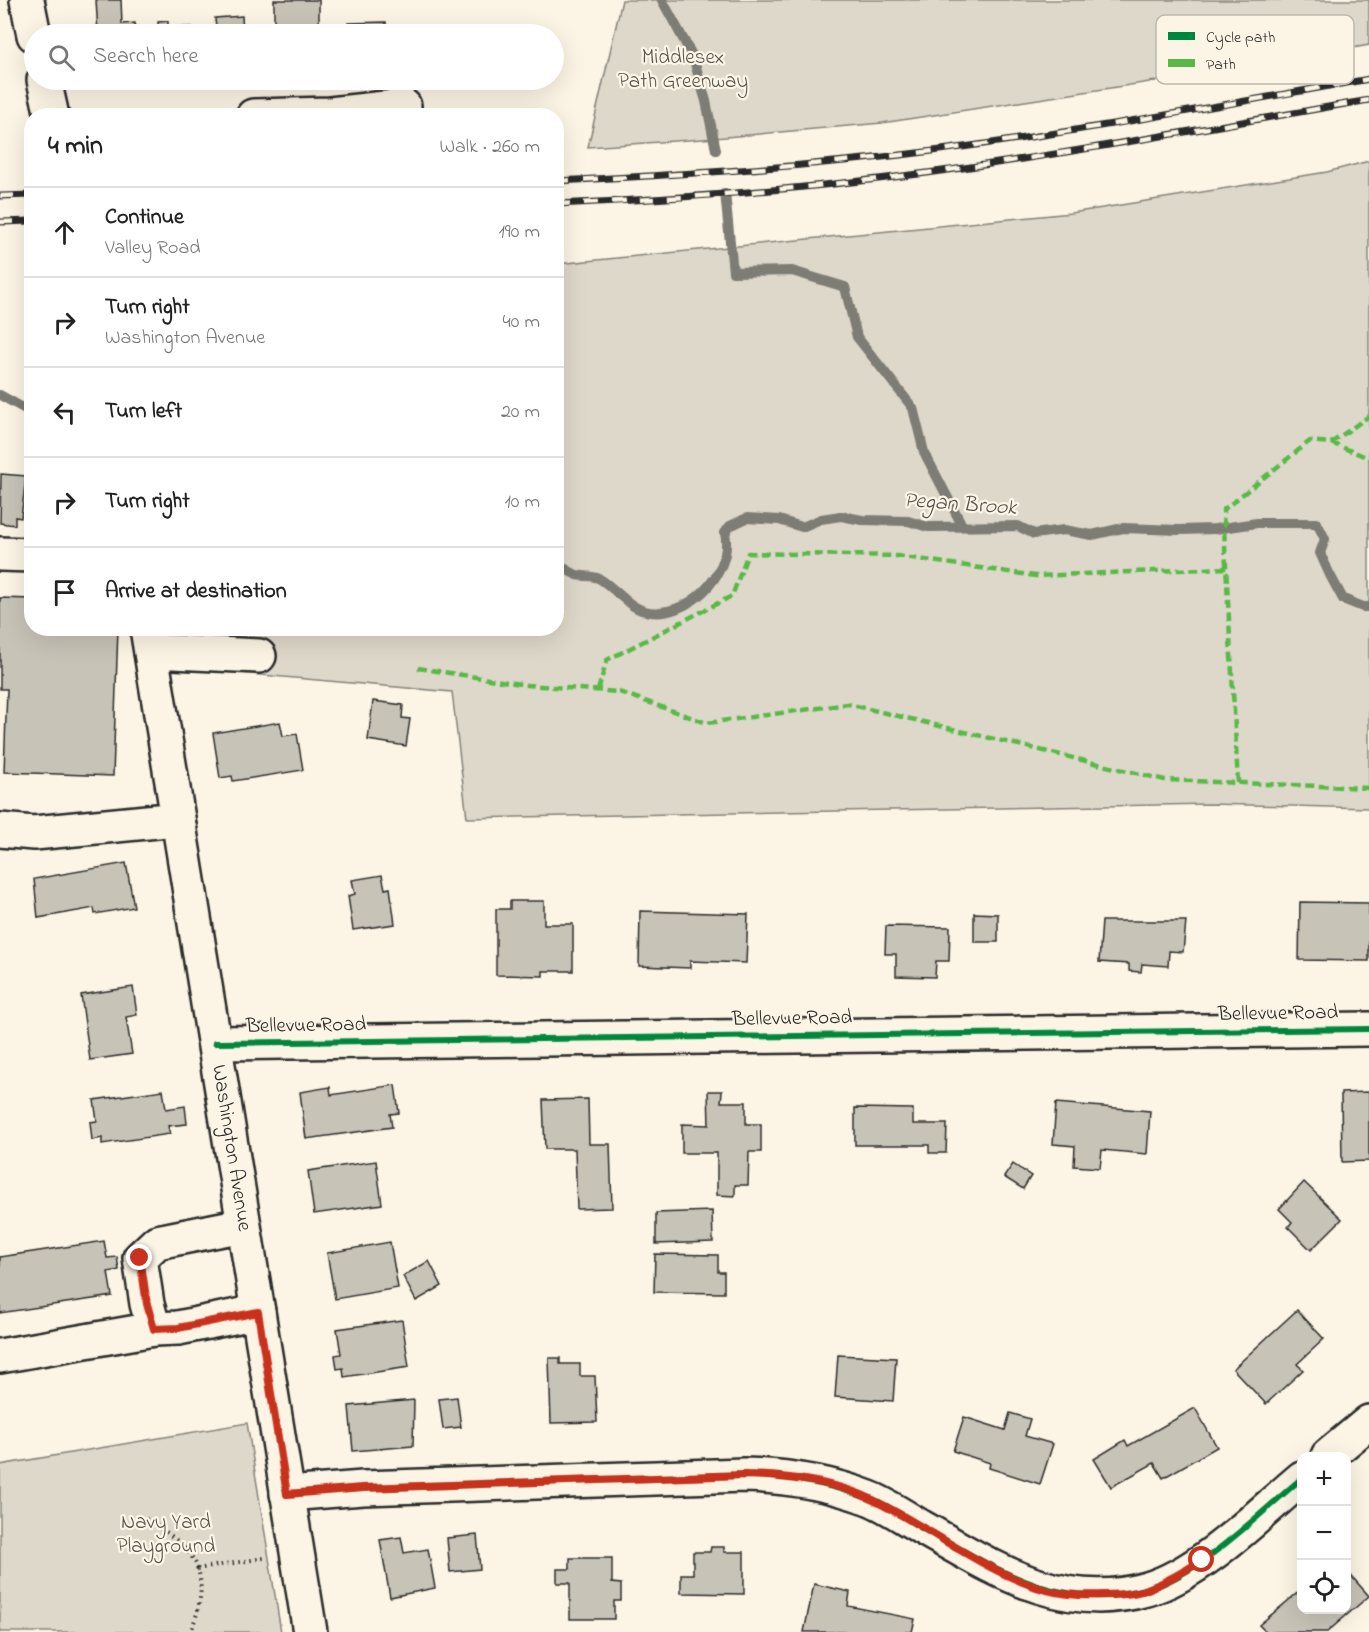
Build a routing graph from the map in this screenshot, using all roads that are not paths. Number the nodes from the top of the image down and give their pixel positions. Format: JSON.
{"nodes":[{"id":1,"x":27,"y":0,"type":"edge"},
{"id":2,"x":32,"y":24,"type":"edge"},
{"id":3,"x":46,"y":90,"type":"edge"},
{"id":4,"x":404,"y":105,"type":"dead end"},
{"id":5,"x":50,"y":108,"type":"edge"},
{"id":6,"x":379,"y":108,"type":"edge"},
{"id":7,"x":0,"y":554,"type":"edge"},
{"id":8,"x":24,"y":555,"type":"edge"},
{"id":9,"x":149,"y":640,"type":"edge"},
{"id":10,"x":259,"y":656,"type":"dead end"},
{"id":11,"x":178,"y":819,"type":"junction"},
{"id":12,"x":0,"y":830,"type":"edge"},
{"id":13,"x":1369,"y":1029,"type":"edge"},
{"id":14,"x":214,"y":1043,"type":"junction"},
{"id":15,"x":243,"y":1225,"type":"junction"},
{"id":16,"x":258,"y":1312,"type":"junction"},
{"id":17,"x":154,"y":1329,"type":"junction"},
{"id":18,"x":0,"y":1356,"type":"edge"},
{"id":19,"x":1369,"y":1422,"type":"edge"},
{"id":20,"x":1333,"y":1452,"type":"edge"},
{"id":21,"x":1297,"y":1482,"type":"edge"},
{"id":22,"x":287,"y":1494,"type":"junction"},
{"id":23,"x":309,"y":1632,"type":"edge"}],
"edges":[{"from":1,"to":2,"type":"street"},
{"from":3,"to":5,"type":"street"},
{"from":4,"to":6,"type":"street"},
{"from":7,"to":8,"type":"street"},
{"from":9,"to":10,"type":"street"},
{"from":9,"to":11,"type":"street","name":"Washington Avenue"},
{"from":11,"to":12,"type":"street"},
{"from":11,"to":14,"type":"street","name":"Washington Avenue"},
{"from":13,"to":14,"type":"street","name":"Bellevue Road"},
{"from":14,"to":15,"type":"street","name":"Washington Avenue"},
{"from":15,"to":16,"type":"street","name":"Washington Avenue"},
{"from":15,"to":17,"type":"street"},
{"from":16,"to":17,"type":"street"},
{"from":16,"to":22,"type":"street","name":"Washington Avenue"},
{"from":17,"to":18,"type":"street"},
{"from":19,"to":20,"type":"street"},
{"from":21,"to":22,"type":"street"},
{"from":22,"to":23,"type":"street","name":"Washington Avenue"}]}
